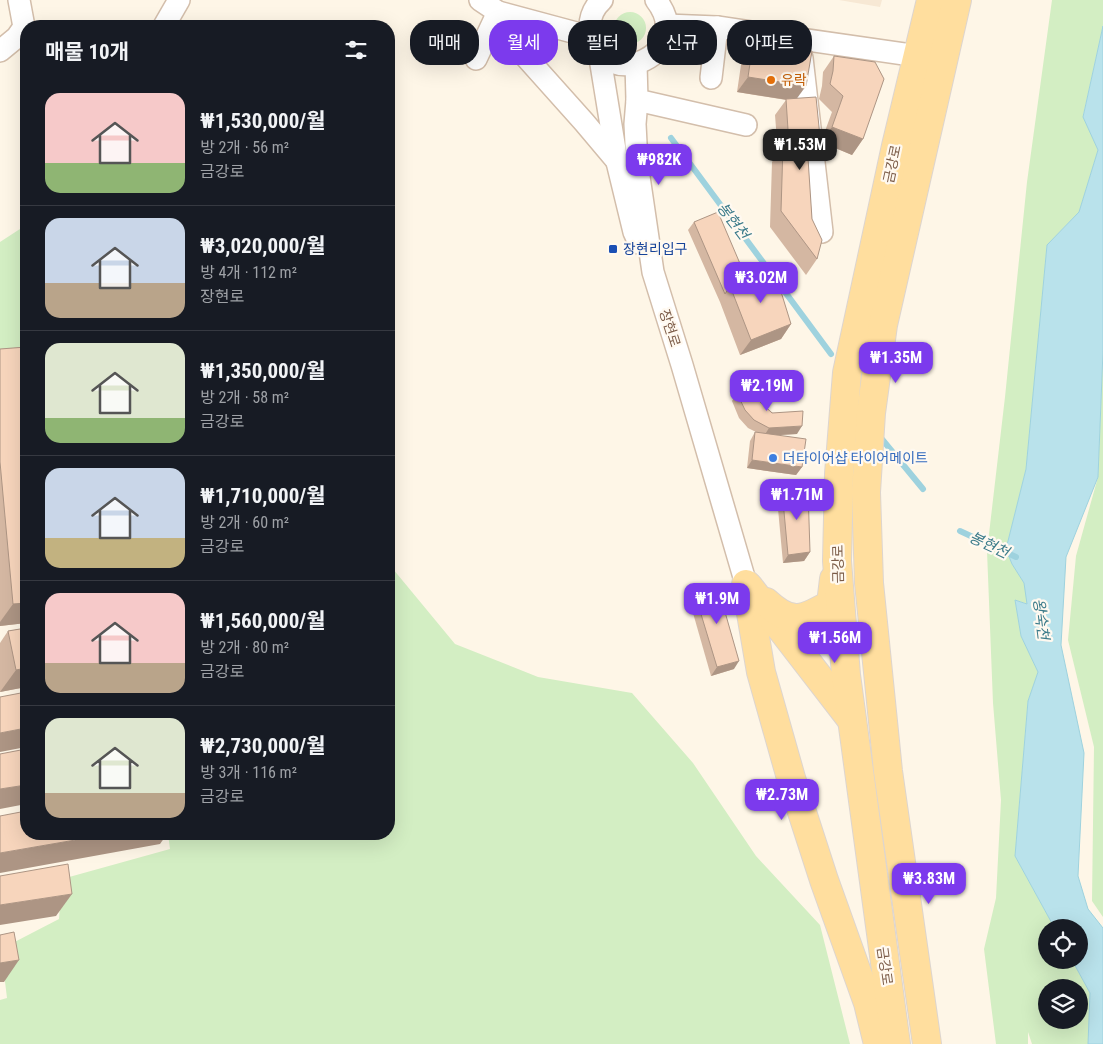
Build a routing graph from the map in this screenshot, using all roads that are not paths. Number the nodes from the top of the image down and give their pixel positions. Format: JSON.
{"nodes":[{"id":1,"x":19,"y":0,"type":"edge"},
{"id":2,"x":179,"y":0,"type":"edge"},
{"id":3,"x":480,"y":0,"type":"edge"},
{"id":4,"x":656,"y":0,"type":"edge"},
{"id":5,"x":930,"y":0,"type":"edge"},
{"id":6,"x":957,"y":0,"type":"edge"},
{"id":7,"x":592,"y":1,"type":"edge"},
{"id":8,"x":498,"y":12,"type":"junction"},
{"id":9,"x":23,"y":20,"type":"edge"},
{"id":10,"x":167,"y":20,"type":"edge"},
{"id":11,"x":591,"y":20,"type":"edge"},
{"id":12,"x":665,"y":20,"type":"edge"},
{"id":13,"x":718,"y":27,"type":"joint"},
{"id":14,"x":727,"y":28,"type":"edge"},
{"id":15,"x":20,"y":34,"type":"edge"},
{"id":16,"x":568,"y":36,"type":"edge"},
{"id":17,"x":812,"y":42,"type":"edge"},
{"id":18,"x":0,"y":51,"type":"edge"},
{"id":19,"x":479,"y":53,"type":"edge"},
{"id":20,"x":918,"y":56,"type":"junction"},
{"id":21,"x":599,"y":65,"type":"edge"},
{"id":22,"x":620,"y":65,"type":"edge"},
{"id":23,"x":634,"y":65,"type":"edge"},
{"id":24,"x":636,"y":65,"type":"edge"},
{"id":25,"x":803,"y":65,"type":"edge"},
{"id":26,"x":711,"y":78,"type":"dead end"},
{"id":27,"x":637,"y":100,"type":"junction"},
{"id":28,"x":746,"y":125,"type":"dead end"},
{"id":29,"x":617,"y":162,"type":"junction"},
{"id":30,"x":822,"y":232,"type":"dead end"},
{"id":31,"x":653,"y":272,"type":"junction"},
{"id":32,"x":837,"y":560,"type":"junction"},
{"id":33,"x":746,"y":584,"type":"junction"},
{"id":34,"x":852,"y":722,"type":"junction"},
{"id":35,"x":888,"y":771,"type":"junction"},
{"id":36,"x":878,"y":1044,"type":"edge"},
{"id":37,"x":896,"y":1044,"type":"edge"},
{"id":38,"x":927,"y":1044,"type":"edge"}],
"edges":[{"from":1,"to":9,"type":"street"},
{"from":2,"to":10,"type":"street"},
{"from":3,"to":8,"type":"street"},
{"from":4,"to":12,"type":"street"},
{"from":5,"to":20,"type":"main road","name":"금강로"},
{"from":6,"to":35,"type":"main road","name":"금강로"},
{"from":7,"to":11,"type":"street"},
{"from":8,"to":16,"type":"street"},
{"from":8,"to":19,"type":"street"},
{"from":8,"to":29,"type":"street"},
{"from":13,"to":14,"type":"street"},
{"from":13,"to":26,"type":"street"},
{"from":15,"to":18,"type":"street"},
{"from":17,"to":20,"type":"street"},
{"from":20,"to":32,"type":"main road","name":"금강로"},
{"from":21,"to":29,"type":"street"},
{"from":22,"to":23,"type":"street"},
{"from":24,"to":27,"type":"street","name":"장현로"},
{"from":25,"to":30,"type":"street"},
{"from":27,"to":28,"type":"street"},
{"from":27,"to":31,"type":"street","name":"장현로"},
{"from":29,"to":31,"type":"street"},
{"from":31,"to":33,"type":"street","name":"장현로"},
{"from":32,"to":33,"type":"main road"},
{"from":32,"to":34,"type":"main road","name":"금강로"},
{"from":33,"to":34,"type":"main road"},
{"from":33,"to":36,"type":"main road"},
{"from":34,"to":35,"type":"main road"},
{"from":34,"to":37,"type":"main road","name":"금강로"},
{"from":35,"to":38,"type":"main road","name":"금강로"}]}
